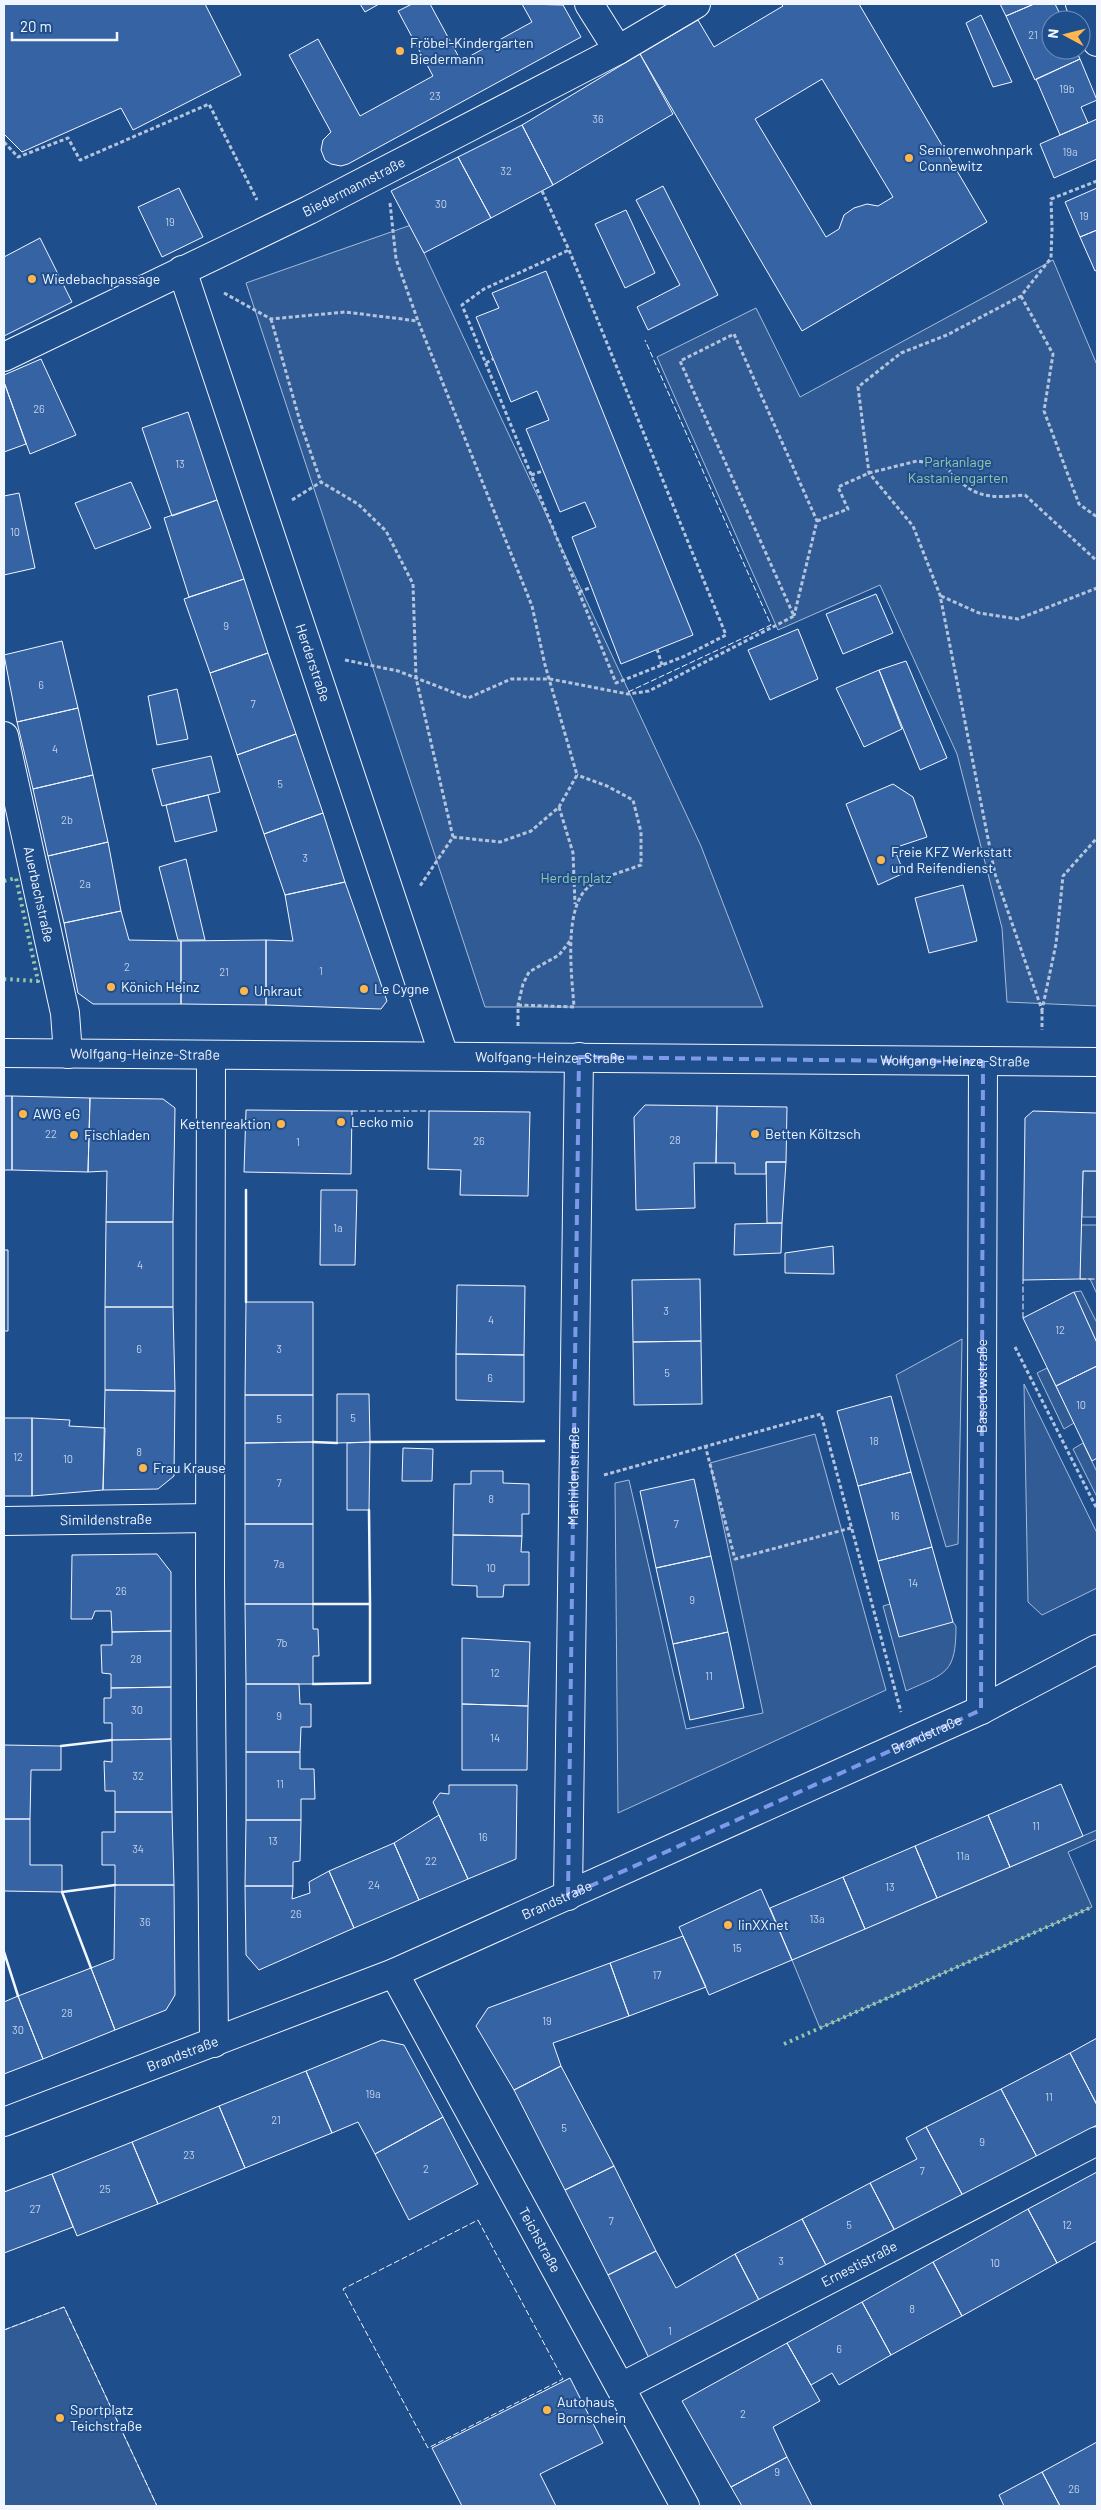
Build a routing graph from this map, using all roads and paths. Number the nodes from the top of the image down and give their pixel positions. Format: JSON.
{"nodes":[{"id":1,"x":589,"y":4,"type":"edge"},
{"id":2,"x":696,"y":4,"type":"edge"},
{"id":3,"x":1080,"y":4,"type":"edge"},
{"id":4,"x":1097,"y":42,"type":"edge"},
{"id":5,"x":618,"y":50,"type":"junction"},
{"id":6,"x":4,"y":142,"type":"edge"},
{"id":7,"x":386,"y":170,"type":"junction"},
{"id":8,"x":1097,"y":181,"type":"edge"},
{"id":9,"x":542,"y":191,"type":"dead end"},
{"id":10,"x":271,"y":228,"type":"junction"},
{"id":11,"x":569,"y":250,"type":"junction"},
{"id":12,"x":182,"y":270,"type":"junction"},
{"id":13,"x":1021,"y":296,"type":"junction"},
{"id":14,"x":271,"y":319,"type":"junction"},
{"id":15,"x":418,"y":321,"type":"junction"},
{"id":16,"x":4,"y":358,"type":"edge"},
{"id":17,"x":493,"y":360,"type":"dead end"},
{"id":18,"x":486,"y":363,"type":"junction"},
{"id":19,"x":543,"y":471,"type":"dead end"},
{"id":20,"x":869,"y":473,"type":"junction"},
{"id":21,"x":531,"y":475,"type":"junction"},
{"id":22,"x":1097,"y":518,"type":"edge"},
{"id":23,"x":817,"y":521,"type":"junction"},
{"id":24,"x":1097,"y":561,"type":"edge"},
{"id":25,"x":592,"y":587,"type":"dead end"},
{"id":26,"x":1097,"y":588,"type":"edge"},
{"id":27,"x":579,"y":592,"type":"junction"},
{"id":28,"x":940,"y":595,"type":"junction"},
{"id":29,"x":794,"y":616,"type":"junction"},
{"id":30,"x":657,"y":650,"type":"dead end"},
{"id":31,"x":310,"y":652,"type":"junction"},
{"id":32,"x":662,"y":665,"type":"junction"},
{"id":33,"x":416,"y":678,"type":"junction"},
{"id":34,"x":550,"y":679,"type":"junction"},
{"id":35,"x":4,"y":736,"type":"edge"},
{"id":36,"x":577,"y":775,"type":"junction"},
{"id":37,"x":559,"y":807,"type":"junction"},
{"id":38,"x":453,"y":837,"type":"junction"},
{"id":39,"x":1097,"y":838,"type":"edge"},
{"id":40,"x":436,"y":864,"type":"dead end"},
{"id":41,"x":576,"y":906,"type":"junction"},
{"id":42,"x":571,"y":940,"type":"junction"},
{"id":43,"x":518,"y":1005,"type":"junction"},
{"id":44,"x":4,"y":1053,"type":"edge"},
{"id":45,"x":68,"y":1054,"type":"junction"},
{"id":46,"x":212,"y":1055,"type":"junction"},
{"id":47,"x":444,"y":1056,"type":"junction"},
{"id":48,"x":518,"y":1057,"type":"junction"},
{"id":49,"x":578,"y":1057,"type":"junction"},
{"id":50,"x":983,"y":1062,"type":"junction"},
{"id":51,"x":1097,"y":1062,"type":"edge"},
{"id":52,"x":1012,"y":1341,"type":"dead end"},
{"id":53,"x":705,"y":1445,"type":"junction"},
{"id":54,"x":575,"y":1483,"type":"junction"},
{"id":55,"x":1097,"y":1509,"type":"edge"},
{"id":56,"x":210,"y":1518,"type":"junction"},
{"id":57,"x":4,"y":1522,"type":"edge"},
{"id":58,"x":851,"y":1528,"type":"junction"},
{"id":59,"x":1094,"y":1657,"type":"edge"},
{"id":60,"x":981,"y":1710,"type":"junction"},
{"id":61,"x":909,"y":1742,"type":"junction"},
{"id":62,"x":568,"y":1896,"type":"junction"},
{"id":63,"x":394,"y":1973,"type":"junction"},
{"id":64,"x":214,"y":2043,"type":"junction"},
{"id":65,"x":4,"y":2122,"type":"edge"},
{"id":66,"x":1097,"y":2141,"type":"edge"},
{"id":67,"x":621,"y":2388,"type":"junction"},
{"id":68,"x":685,"y":2506,"type":"edge"}],
"edges":[{"from":1,"to":5,"type":"street"},
{"from":2,"to":5,"type":"street","name":"Biedermannstraße"},
{"from":3,"to":4,"type":"street"},
{"from":5,"to":7,"type":"street","name":"Biedermannstraße"},
{"from":6,"to":10,"type":"path"},
{"from":7,"to":10,"type":"street","name":"Biedermannstraße"},
{"from":7,"to":15,"type":"path"},
{"from":8,"to":13,"type":"path"},
{"from":9,"to":11,"type":"path"},
{"from":10,"to":12,"type":"street","name":"Biedermannstraße"},
{"from":11,"to":18,"type":"path"},
{"from":11,"to":32,"type":"path"},
{"from":12,"to":14,"type":"path"},
{"from":12,"to":16,"type":"street","name":"Biedermannstraße"},
{"from":12,"to":31,"type":"street","name":"Herderstraße"},
{"from":13,"to":20,"type":"path"},
{"from":13,"to":22,"type":"path"},
{"from":14,"to":15,"type":"path"},
{"from":14,"to":33,"type":"path"},
{"from":15,"to":34,"type":"path"},
{"from":17,"to":18,"type":"path"},
{"from":18,"to":21,"type":"path"},
{"from":19,"to":21,"type":"path"},
{"from":20,"to":23,"type":"path"},
{"from":20,"to":24,"type":"path"},
{"from":20,"to":28,"type":"path"},
{"from":21,"to":27,"type":"path"},
{"from":23,"to":29,"type":"path"},
{"from":23,"to":29,"type":"path"},
{"from":25,"to":27,"type":"path"},
{"from":26,"to":28,"type":"path"},
{"from":27,"to":32,"type":"path"},
{"from":28,"to":39,"type":"path"},
{"from":29,"to":34,"type":"path"},
{"from":30,"to":32,"type":"path"},
{"from":31,"to":33,"type":"path"},
{"from":31,"to":47,"type":"street","name":"Herderstraße"},
{"from":33,"to":34,"type":"path"},
{"from":33,"to":38,"type":"path"},
{"from":34,"to":36,"type":"path"},
{"from":35,"to":45,"type":"street","name":"Auerbachstraße"},
{"from":36,"to":37,"type":"path"},
{"from":36,"to":41,"type":"path"},
{"from":37,"to":38,"type":"path"},
{"from":37,"to":41,"type":"path"},
{"from":38,"to":40,"type":"path"},
{"from":41,"to":42,"type":"path"},
{"from":42,"to":43,"type":"path"},
{"from":42,"to":43,"type":"path"},
{"from":43,"to":48,"type":"path"},
{"from":44,"to":45,"type":"street","name":"Wolfgang-Heinze-Straße"},
{"from":45,"to":46,"type":"street","name":"Wolfgang-Heinze-Straße"},
{"from":46,"to":47,"type":"street","name":"Wolfgang-Heinze-Straße"},
{"from":46,"to":56,"type":"street"},
{"from":47,"to":48,"type":"street","name":"Wolfgang-Heinze-Straße"},
{"from":48,"to":49,"type":"street","name":"Wolfgang-Heinze-Straße"},
{"from":49,"to":50,"type":"street","name":"Wolfgang-Heinze-Straße"},
{"from":49,"to":54,"type":"street","name":"Mathildenstraße"},
{"from":50,"to":51,"type":"street","name":"Wolfgang-Heinze-Straße"},
{"from":50,"to":60,"type":"street","name":"Basedowstraße"},
{"from":52,"to":55,"type":"path"},
{"from":53,"to":54,"type":"path"},
{"from":53,"to":58,"type":"path"},
{"from":53,"to":58,"type":"path"},
{"from":54,"to":62,"type":"street","name":"Mathildenstraße"},
{"from":56,"to":57,"type":"street","name":"Simildenstraße"},
{"from":56,"to":64,"type":"street"},
{"from":58,"to":61,"type":"path"},
{"from":59,"to":60,"type":"street","name":"Brandstraße"},
{"from":60,"to":61,"type":"street","name":"Brandstraße"},
{"from":61,"to":62,"type":"street","name":"Brandstraße"},
{"from":62,"to":63,"type":"street","name":"Brandstraße"},
{"from":63,"to":64,"type":"street","name":"Brandstraße"},
{"from":63,"to":67,"type":"street","name":"Teichstraße"},
{"from":64,"to":65,"type":"street","name":"Brandstraße"},
{"from":66,"to":67,"type":"street","name":"Ernestistraße"},
{"from":67,"to":68,"type":"street","name":"Teichstraße"}]}
